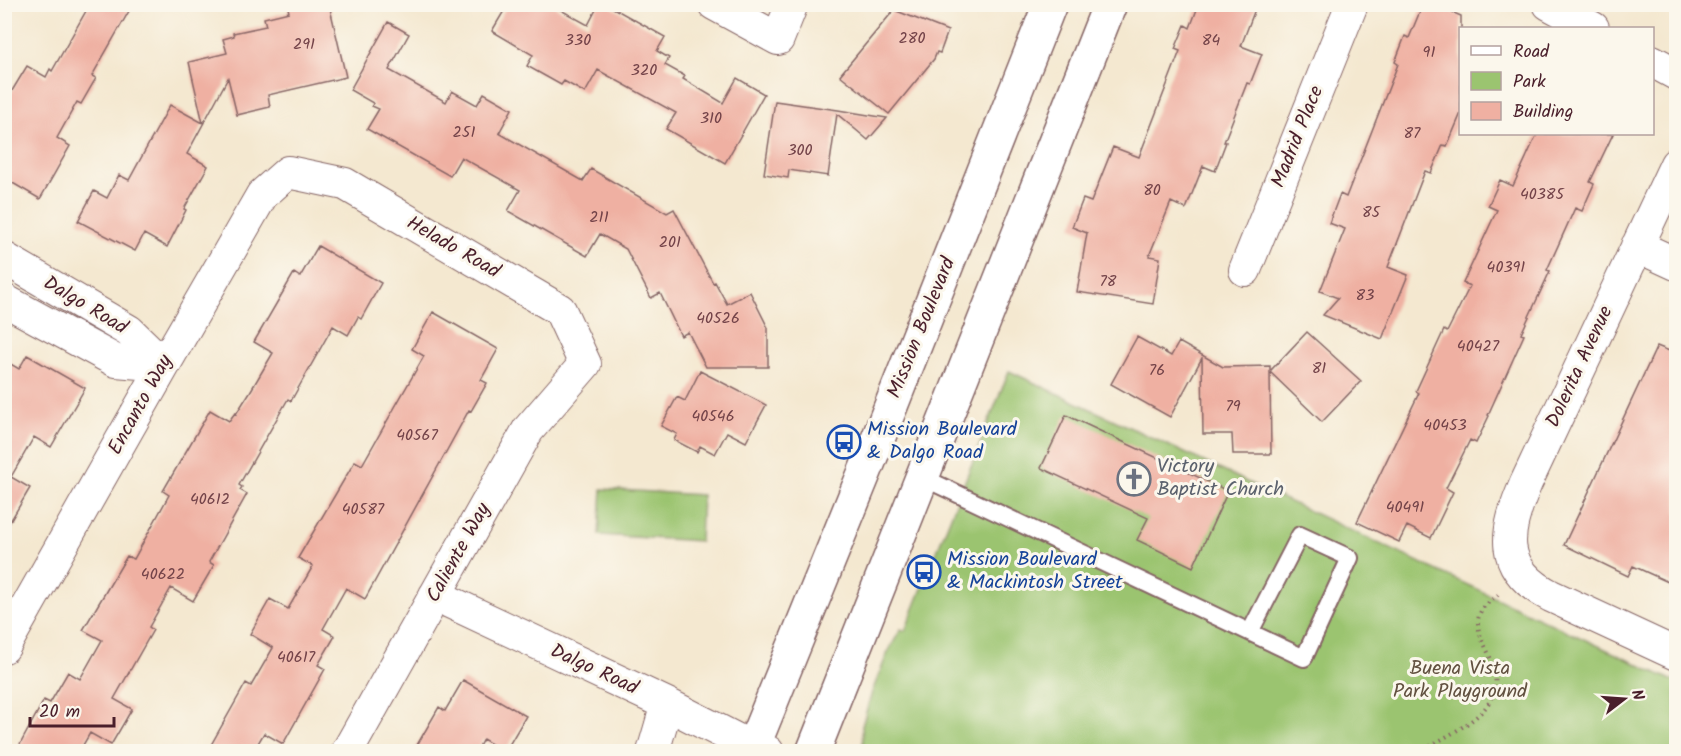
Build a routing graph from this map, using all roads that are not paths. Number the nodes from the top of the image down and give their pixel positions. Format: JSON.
{"nodes":[{"id":1,"x":714,"y":4,"type":"edge"},
{"id":2,"x":792,"y":4,"type":"edge"},
{"id":3,"x":1050,"y":4,"type":"edge"},
{"id":4,"x":1110,"y":4,"type":"edge"},
{"id":5,"x":1352,"y":4,"type":"edge"},
{"id":6,"x":1549,"y":4,"type":"edge"},
{"id":7,"x":1591,"y":27,"type":"edge"},
{"id":8,"x":1654,"y":62,"type":"edge"},
{"id":9,"x":1677,"y":74,"type":"edge"},
{"id":10,"x":1677,"y":164,"type":"edge"},
{"id":11,"x":288,"y":171,"type":"joint"},
{"id":12,"x":1637,"y":246,"type":"junction"},
{"id":13,"x":4,"y":258,"type":"edge"},
{"id":14,"x":1677,"y":264,"type":"edge"},
{"id":15,"x":1245,"y":270,"type":"dead end"},
{"id":16,"x":4,"y":300,"type":"edge"},
{"id":17,"x":585,"y":364,"type":"joint"},
{"id":18,"x":164,"y":365,"type":"junction"},
{"id":19,"x":922,"y":477,"type":"junction"},
{"id":20,"x":435,"y":595,"type":"junction"},
{"id":21,"x":1250,"y":632,"type":"junction"},
{"id":22,"x":4,"y":647,"type":"edge"},
{"id":23,"x":1677,"y":654,"type":"edge"},
{"id":24,"x":667,"y":704,"type":"junction"},
{"id":25,"x":757,"y":750,"type":"edge"},
{"id":26,"x":347,"y":752,"type":"edge"},
{"id":27,"x":653,"y":752,"type":"edge"},
{"id":28,"x":813,"y":752,"type":"edge"}],
"edges":[{"from":1,"to":2,"type":"street"},
{"from":3,"to":25,"type":"main road","name":"Mission Boulevard"},
{"from":4,"to":19,"type":"main road"},
{"from":5,"to":15,"type":"street","name":"Madrid Place"},
{"from":6,"to":7,"type":"street"},
{"from":8,"to":9,"type":"street"},
{"from":10,"to":12,"type":"street","name":"Dolerita Avenue"},
{"from":11,"to":17,"type":"street","name":"Helado Road"},
{"from":11,"to":18,"type":"street","name":"Encanto Way"},
{"from":12,"to":14,"type":"street"},
{"from":12,"to":23,"type":"street","name":"Dolerita Avenue"},
{"from":13,"to":18,"type":"street","name":"Dalgo Road"},
{"from":16,"to":18,"type":"street","name":"Dalgo Road"},
{"from":17,"to":20,"type":"street","name":"Caliente Way"},
{"from":18,"to":22,"type":"street","name":"Encanto Way"},
{"from":19,"to":21,"type":"lane"},
{"from":19,"to":28,"type":"main road"},
{"from":20,"to":24,"type":"street","name":"Dalgo Road"},
{"from":20,"to":26,"type":"street","name":"Caliente Way"},
{"from":21,"to":21,"type":"lane"},
{"from":24,"to":25,"type":"street","name":"Dalgo Road"},
{"from":24,"to":27,"type":"street"}]}
